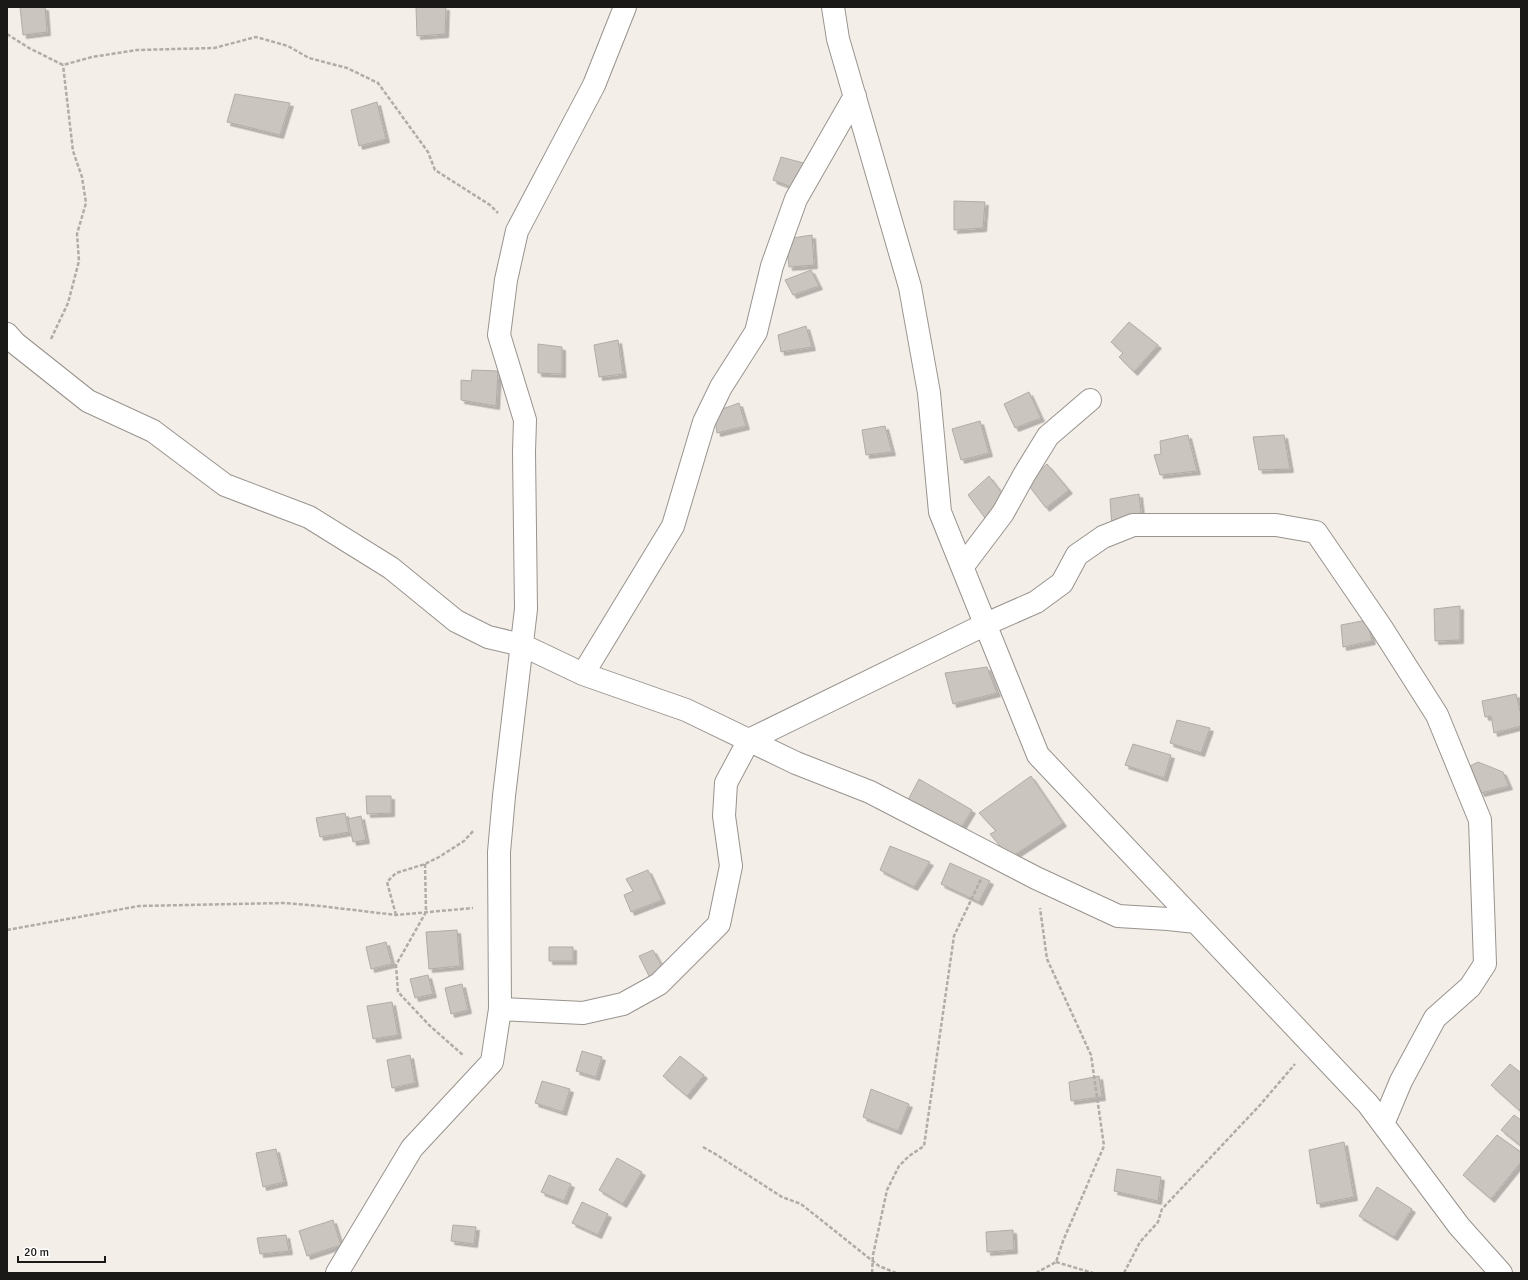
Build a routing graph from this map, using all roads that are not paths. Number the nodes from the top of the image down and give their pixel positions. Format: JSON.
{"nodes":[{"id":1,"x":625,"y":7,"type":"edge"},
{"id":2,"x":833,"y":7,"type":"edge"},
{"id":3,"x":855,"y":96,"type":"junction"},
{"id":4,"x":7,"y":334,"type":"edge"},
{"id":5,"x":1090,"y":400,"type":"dead end"},
{"id":6,"x":963,"y":566,"type":"junction"},
{"id":7,"x":986,"y":624,"type":"junction"},
{"id":8,"x":522,"y":645,"type":"junction"},
{"id":9,"x":583,"y":674,"type":"junction"},
{"id":10,"x":749,"y":740,"type":"junction"},
{"id":11,"x":1196,"y":922,"type":"junction"},
{"id":12,"x":500,"y":1009,"type":"junction"},
{"id":13,"x":1383,"y":1124,"type":"junction"},
{"id":14,"x":336,"y":1273,"type":"edge"},
{"id":15,"x":1501,"y":1273,"type":"edge"}],
"edges":[{"from":1,"to":8,"type":"street"},
{"from":2,"to":3,"type":"street"},
{"from":3,"to":6,"type":"street"},
{"from":3,"to":9,"type":"street"},
{"from":4,"to":8,"type":"street"},
{"from":5,"to":6,"type":"street"},
{"from":6,"to":7,"type":"street"},
{"from":7,"to":10,"type":"street"},
{"from":7,"to":11,"type":"street"},
{"from":7,"to":13,"type":"street"},
{"from":8,"to":9,"type":"street"},
{"from":8,"to":12,"type":"street"},
{"from":9,"to":10,"type":"street"},
{"from":10,"to":11,"type":"street"},
{"from":10,"to":12,"type":"street"},
{"from":11,"to":13,"type":"street"},
{"from":12,"to":14,"type":"street"},
{"from":13,"to":15,"type":"street"}]}
